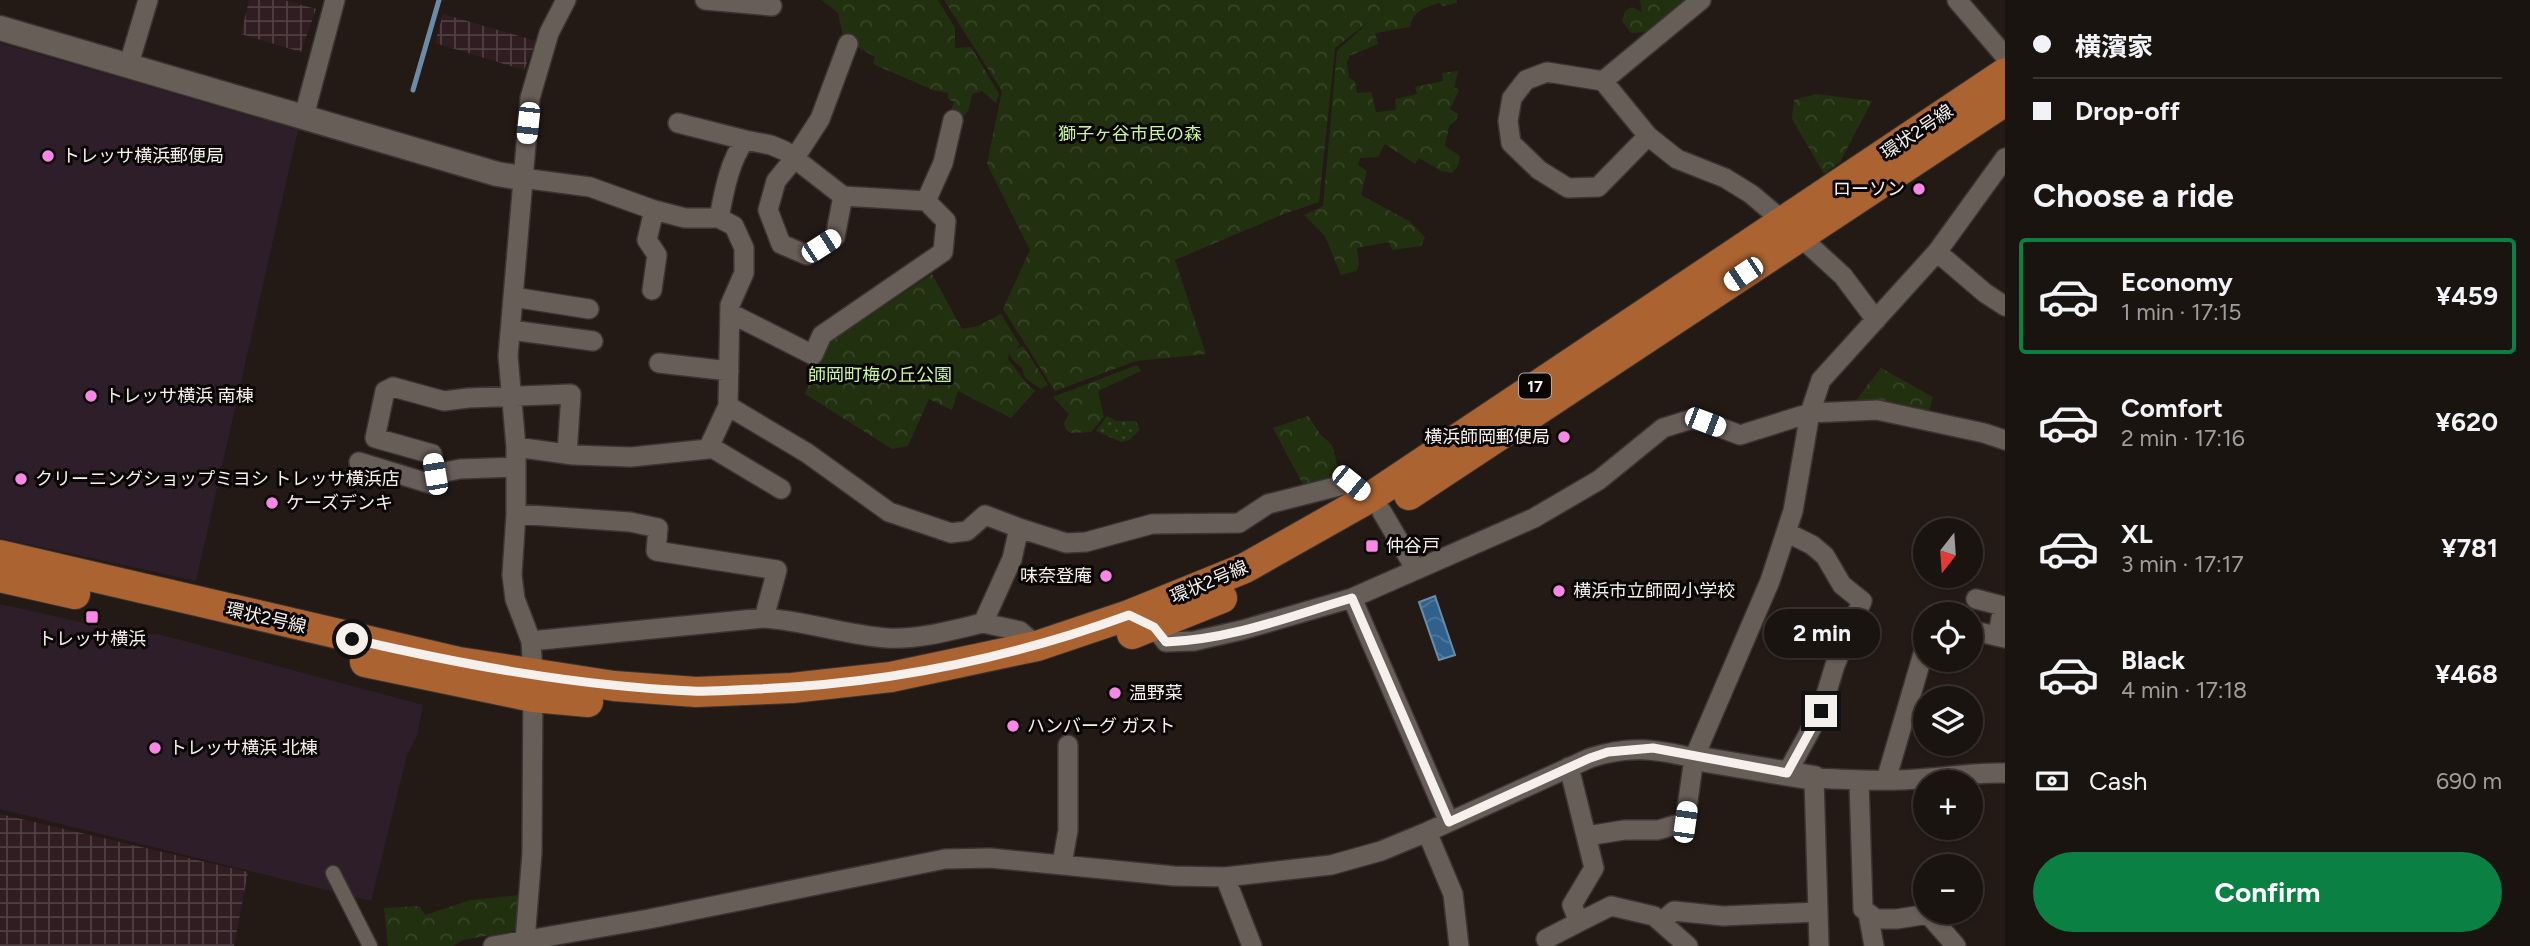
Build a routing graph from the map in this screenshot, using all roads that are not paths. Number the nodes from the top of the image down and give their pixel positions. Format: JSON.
{"nodes":[{"id":1,"x":148,"y":0,"type":"edge"},
{"id":2,"x":335,"y":0,"type":"edge"},
{"id":3,"x":566,"y":0,"type":"edge"},
{"id":4,"x":705,"y":0,"type":"edge"},
{"id":5,"x":1701,"y":0,"type":"edge"},
{"id":6,"x":1957,"y":0,"type":"edge"},
{"id":7,"x":772,"y":6,"type":"dead end"},
{"id":8,"x":0,"y":28,"type":"edge"},
{"id":9,"x":848,"y":44,"type":"dead end"},
{"id":10,"x":2005,"y":56,"type":"edge"},
{"id":11,"x":128,"y":67,"type":"junction"},
{"id":12,"x":2005,"y":73,"type":"edge"},
{"id":13,"x":1603,"y":82,"type":"junction"},
{"id":14,"x":2005,"y":101,"type":"edge"},
{"id":15,"x":304,"y":116,"type":"junction"},
{"id":16,"x":953,"y":120,"type":"dead end"},
{"id":17,"x":678,"y":123,"type":"dead end"},
{"id":18,"x":1648,"y":136,"type":"junction"},
{"id":19,"x":745,"y":141,"type":"junction"},
{"id":20,"x":2005,"y":158,"type":"edge"},
{"id":21,"x":794,"y":159,"type":"junction"},
{"id":22,"x":522,"y":178,"type":"junction"},
{"id":23,"x":844,"y":195,"type":"junction"},
{"id":24,"x":926,"y":201,"type":"junction"},
{"id":25,"x":654,"y":210,"type":"junction"},
{"id":26,"x":719,"y":218,"type":"junction"},
{"id":27,"x":1791,"y":229,"type":"junction"},
{"id":28,"x":1937,"y":252,"type":"junction"},
{"id":29,"x":652,"y":290,"type":"dead end"},
{"id":30,"x":513,"y":297,"type":"junction"},
{"id":31,"x":2005,"y":306,"type":"edge"},
{"id":32,"x":590,"y":309,"type":"dead end"},
{"id":33,"x":730,"y":313,"type":"junction"},
{"id":34,"x":1876,"y":320,"type":"junction"},
{"id":35,"x":511,"y":330,"type":"junction"},
{"id":36,"x":593,"y":341,"type":"dead end"},
{"id":37,"x":659,"y":363,"type":"dead end"},
{"id":38,"x":729,"y":371,"type":"junction"},
{"id":39,"x":512,"y":397,"type":"junction"},
{"id":40,"x":728,"y":406,"type":"junction"},
{"id":41,"x":1810,"y":413,"type":"junction"},
{"id":42,"x":2005,"y":440,"type":"edge"},
{"id":43,"x":709,"y":446,"type":"junction"},
{"id":44,"x":516,"y":447,"type":"junction"},
{"id":45,"x":567,"y":454,"type":"junction"},
{"id":46,"x":359,"y":462,"type":"dead end"},
{"id":47,"x":516,"y":467,"type":"junction"},
{"id":48,"x":435,"y":474,"type":"junction"},
{"id":49,"x":781,"y":489,"type":"dead end"},
{"id":50,"x":1376,"y":505,"type":"junction"},
{"id":51,"x":516,"y":514,"type":"junction"},
{"id":52,"x":1019,"y":528,"type":"junction"},
{"id":53,"x":1786,"y":532,"type":"junction"},
{"id":54,"x":0,"y":555,"type":"edge"},
{"id":55,"x":1416,"y":570,"type":"junction"},
{"id":56,"x":0,"y":577,"type":"edge"},
{"id":57,"x":1352,"y":598,"type":"junction"},
{"id":58,"x":1976,"y":599,"type":"dead end"},
{"id":59,"x":764,"y":618,"type":"junction"},
{"id":60,"x":1141,"y":621,"type":"junction"},
{"id":61,"x":983,"y":623,"type":"junction"},
{"id":62,"x":1983,"y":633,"type":"edge"},
{"id":63,"x":2001,"y":637,"type":"edge"},
{"id":64,"x":531,"y":641,"type":"junction"},
{"id":65,"x":1037,"y":646,"type":"junction"},
{"id":66,"x":1918,"y":672,"type":"edge"},
{"id":67,"x":533,"y":686,"type":"junction"},
{"id":68,"x":1068,"y":745,"type":"dead end"},
{"id":69,"x":1694,"y":758,"type":"junction"},
{"id":70,"x":1569,"y":767,"type":"junction"},
{"id":71,"x":1787,"y":773,"type":"junction"},
{"id":72,"x":2005,"y":773,"type":"edge"},
{"id":73,"x":1814,"y":778,"type":"junction"},
{"id":74,"x":1886,"y":780,"type":"junction"},
{"id":75,"x":1859,"y":781,"type":"junction"},
{"id":76,"x":1449,"y":822,"type":"junction"},
{"id":77,"x":1427,"y":832,"type":"junction"},
{"id":78,"x":1587,"y":836,"type":"junction"},
{"id":79,"x":1062,"y":864,"type":"junction"},
{"id":80,"x":332,"y":873,"type":"dead end"},
{"id":81,"x":1225,"y":877,"type":"junction"},
{"id":82,"x":1818,"y":912,"type":"junction"},
{"id":83,"x":1868,"y":913,"type":"junction"},
{"id":84,"x":1662,"y":921,"type":"junction"},
{"id":85,"x":1579,"y":922,"type":"junction"},
{"id":86,"x":1546,"y":939,"type":"dead end"},
{"id":87,"x":525,"y":940,"type":"junction"},
{"id":88,"x":1815,"y":943,"type":"edge"},
{"id":89,"x":370,"y":946,"type":"edge"},
{"id":90,"x":493,"y":946,"type":"edge"},
{"id":91,"x":1252,"y":946,"type":"edge"},
{"id":92,"x":1460,"y":946,"type":"edge"},
{"id":93,"x":1688,"y":946,"type":"edge"},
{"id":94,"x":1874,"y":946,"type":"edge"},
{"id":95,"x":1956,"y":946,"type":"edge"}],
"edges":[{"from":1,"to":11,"type":"street"},
{"from":2,"to":15,"type":"street"},
{"from":3,"to":22,"type":"street"},
{"from":4,"to":7,"type":"street"},
{"from":5,"to":13,"type":"street"},
{"from":6,"to":10,"type":"street"},
{"from":8,"to":11,"type":"street"},
{"from":9,"to":21,"type":"street"},
{"from":11,"to":15,"type":"street"},
{"from":12,"to":27,"type":"main road","name":"環状2号線","number":"17"},
{"from":13,"to":18,"type":"street"},
{"from":13,"to":18,"type":"street"},
{"from":14,"to":27,"type":"main road","name":"環状2号線","number":"17"},
{"from":15,"to":22,"type":"street"},
{"from":16,"to":24,"type":"street"},
{"from":17,"to":19,"type":"street"},
{"from":18,"to":27,"type":"street"},
{"from":19,"to":21,"type":"street"},
{"from":19,"to":26,"type":"street"},
{"from":20,"to":28,"type":"street"},
{"from":21,"to":23,"type":"street"},
{"from":21,"to":23,"type":"street"},
{"from":22,"to":25,"type":"street"},
{"from":22,"to":30,"type":"street"},
{"from":23,"to":24,"type":"street"},
{"from":24,"to":33,"type":"street"},
{"from":25,"to":26,"type":"street"},
{"from":25,"to":29,"type":"street"},
{"from":26,"to":33,"type":"street"},
{"from":27,"to":34,"type":"street"},
{"from":27,"to":50,"type":"main road","name":"環状2号線","number":"17"},
{"from":28,"to":31,"type":"street"},
{"from":28,"to":34,"type":"street"},
{"from":30,"to":32,"type":"street"},
{"from":30,"to":35,"type":"street"},
{"from":33,"to":38,"type":"street"},
{"from":34,"to":41,"type":"street"},
{"from":35,"to":36,"type":"street"},
{"from":35,"to":39,"type":"street"},
{"from":37,"to":38,"type":"street"},
{"from":38,"to":40,"type":"street"},
{"from":39,"to":44,"type":"street"},
{"from":39,"to":45,"type":"street"},
{"from":39,"to":48,"type":"street"},
{"from":40,"to":43,"type":"street"},
{"from":40,"to":52,"type":"street"},
{"from":41,"to":42,"type":"street"},
{"from":41,"to":53,"type":"street"},
{"from":41,"to":55,"type":"street"},
{"from":43,"to":45,"type":"street"},
{"from":43,"to":49,"type":"street"},
{"from":44,"to":45,"type":"street"},
{"from":44,"to":47,"type":"street"},
{"from":46,"to":48,"type":"street"},
{"from":47,"to":48,"type":"street"},
{"from":47,"to":51,"type":"street"},
{"from":50,"to":52,"type":"street"},
{"from":50,"to":55,"type":"street"},
{"from":50,"to":60,"type":"main road","name":"環状2号線","number":"17"},
{"from":51,"to":59,"type":"street"},
{"from":51,"to":64,"type":"street"},
{"from":52,"to":61,"type":"street"},
{"from":53,"to":69,"type":"street"},
{"from":53,"to":71,"type":"street"},
{"from":54,"to":67,"type":"main road","name":"環状2号線","number":"17"},
{"from":55,"to":57,"type":"street"},
{"from":56,"to":67,"type":"main road","name":"環状2号線","number":"17"},
{"from":57,"to":60,"type":"street"},
{"from":57,"to":76,"type":"street"},
{"from":58,"to":63,"type":"street"},
{"from":59,"to":61,"type":"street"},
{"from":59,"to":64,"type":"street"},
{"from":60,"to":65,"type":"main road","name":"環状2号線","number":"17"},
{"from":60,"to":67,"type":"main road","name":"環状2号線","number":"17"},
{"from":61,"to":65,"type":"street"},
{"from":62,"to":63,"type":"street"},
{"from":64,"to":67,"type":"street"},
{"from":65,"to":67,"type":"main road","name":"環状2号線","number":"17"},
{"from":66,"to":74,"type":"street"},
{"from":67,"to":87,"type":"street"},
{"from":68,"to":79,"type":"street"},
{"from":69,"to":70,"type":"street"},
{"from":69,"to":71,"type":"street"},
{"from":69,"to":78,"type":"street"},
{"from":70,"to":76,"type":"street"},
{"from":70,"to":78,"type":"street"},
{"from":71,"to":73,"type":"street"},
{"from":72,"to":74,"type":"street"},
{"from":73,"to":75,"type":"street"},
{"from":73,"to":82,"type":"street"},
{"from":74,"to":75,"type":"street"},
{"from":75,"to":83,"type":"street"},
{"from":76,"to":77,"type":"street"},
{"from":77,"to":81,"type":"street"},
{"from":77,"to":92,"type":"street"},
{"from":78,"to":85,"type":"street"},
{"from":79,"to":81,"type":"street"},
{"from":79,"to":87,"type":"street"},
{"from":80,"to":89,"type":"street"},
{"from":81,"to":91,"type":"street"},
{"from":82,"to":84,"type":"street"},
{"from":82,"to":88,"type":"street"},
{"from":83,"to":94,"type":"street"},
{"from":83,"to":95,"type":"street"},
{"from":84,"to":85,"type":"street"},
{"from":84,"to":93,"type":"street"},
{"from":85,"to":86,"type":"street"},
{"from":87,"to":90,"type":"street"}]}
